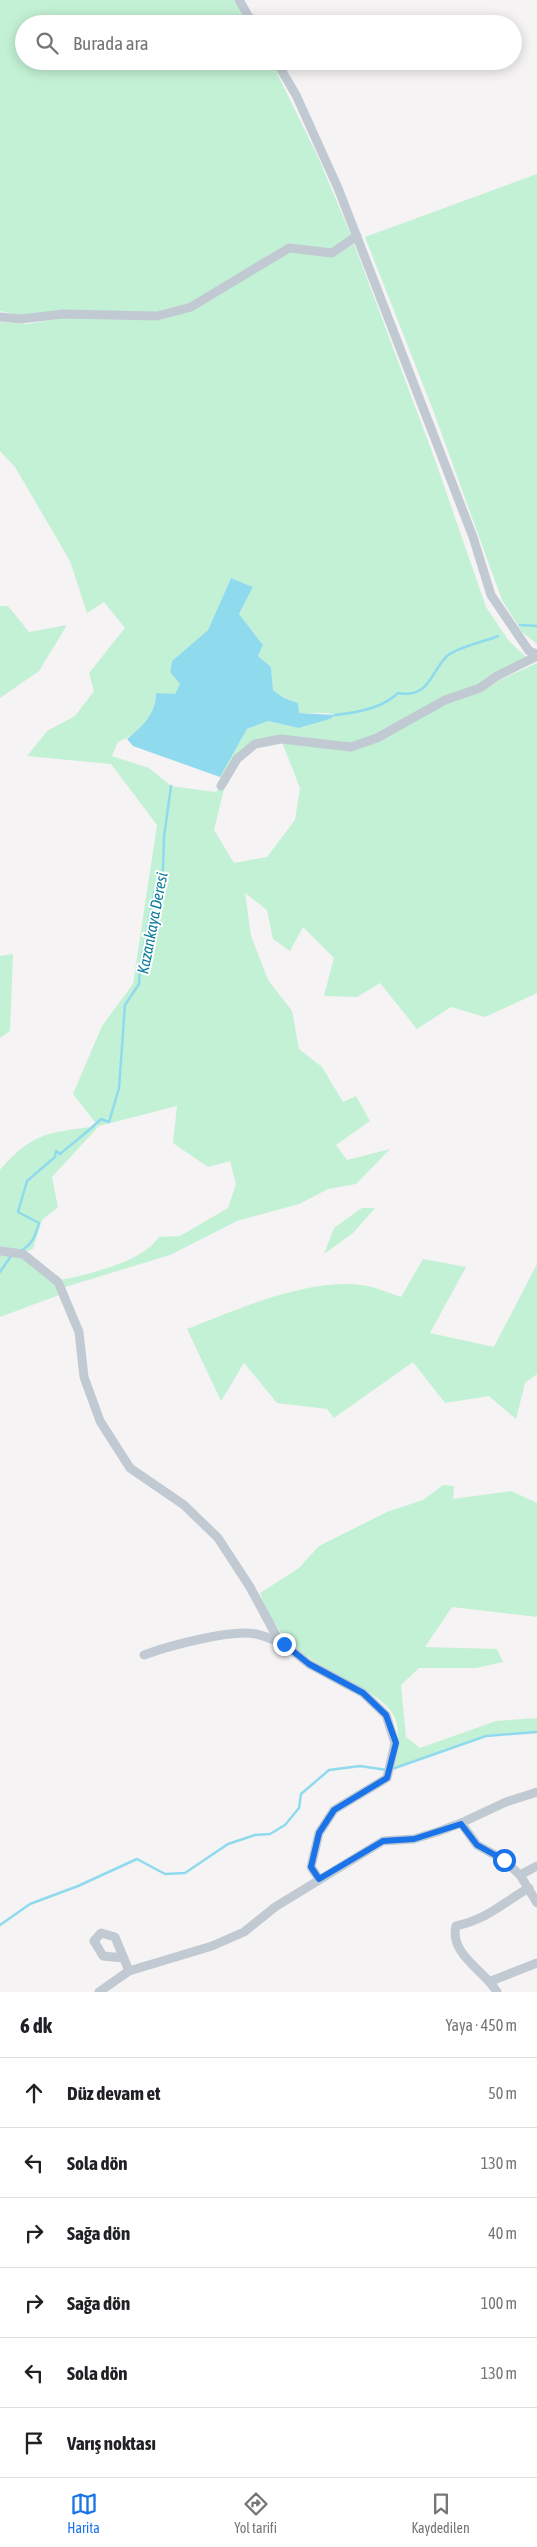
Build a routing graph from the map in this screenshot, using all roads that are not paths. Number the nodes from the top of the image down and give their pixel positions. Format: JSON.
{"nodes":[{"id":1,"x":239,"y":0,"type":"edge"},
{"id":2,"x":248,"y":15,"type":"edge"},
{"id":3,"x":281,"y":70,"type":"edge"},
{"id":4,"x":357,"y":236,"type":"junction"},
{"id":5,"x":0,"y":317,"type":"edge"},
{"id":6,"x":537,"y":655,"type":"edge"},
{"id":7,"x":221,"y":786,"type":"dead end"},
{"id":8,"x":0,"y":1251,"type":"edge"},
{"id":9,"x":284,"y":1644,"type":"junction"},
{"id":10,"x":144,"y":1655,"type":"dead end"},
{"id":11,"x":537,"y":1792,"type":"edge"},
{"id":12,"x":461,"y":1824,"type":"junction"},
{"id":13,"x":537,"y":1866,"type":"edge"},
{"id":14,"x":520,"y":1874,"type":"junction"},
{"id":15,"x":319,"y":1879,"type":"junction"},
{"id":16,"x":532,"y":1889,"type":"edge"},
{"id":17,"x":537,"y":1903,"type":"edge"},
{"id":18,"x":124,"y":1958,"type":"dead end"},
{"id":19,"x":537,"y":1963,"type":"edge"},
{"id":20,"x":129,"y":1970,"type":"junction"},
{"id":21,"x":491,"y":1981,"type":"junction"},
{"id":22,"x":99,"y":1992,"type":"edge"},
{"id":23,"x":497,"y":1992,"type":"edge"}],
"edges":[{"from":1,"to":2,"type":"street"},
{"from":3,"to":4,"type":"street"},
{"from":4,"to":5,"type":"street"},
{"from":4,"to":6,"type":"street"},
{"from":6,"to":7,"type":"street"},
{"from":8,"to":9,"type":"street"},
{"from":9,"to":10,"type":"street"},
{"from":9,"to":15,"type":"street"},
{"from":11,"to":12,"type":"street"},
{"from":12,"to":14,"type":"street"},
{"from":12,"to":15,"type":"street"},
{"from":13,"to":14,"type":"street"},
{"from":14,"to":16,"type":"street"},
{"from":15,"to":20,"type":"street"},
{"from":16,"to":17,"type":"street"},
{"from":16,"to":21,"type":"street"},
{"from":18,"to":20,"type":"street"},
{"from":19,"to":21,"type":"street"},
{"from":20,"to":22,"type":"street"},
{"from":21,"to":23,"type":"street"}]}
